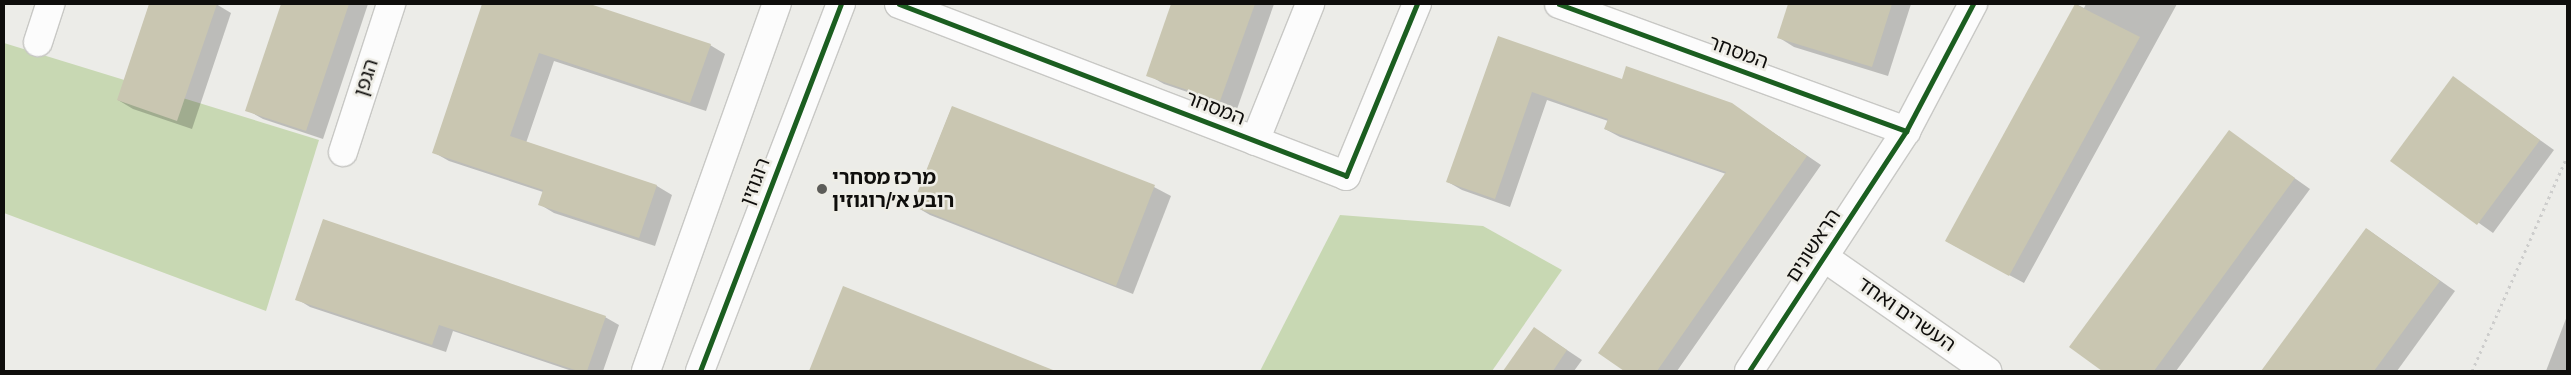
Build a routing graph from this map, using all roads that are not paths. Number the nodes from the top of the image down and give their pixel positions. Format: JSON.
{"nodes":[{"id":1,"x":50,"y":4,"type":"edge"},
{"id":2,"x":392,"y":4,"type":"edge"},
{"id":3,"x":777,"y":4,"type":"edge"},
{"id":4,"x":841,"y":4,"type":"edge"},
{"id":5,"x":899,"y":4,"type":"edge"},
{"id":6,"x":1310,"y":4,"type":"edge"},
{"id":7,"x":1417,"y":4,"type":"edge"},
{"id":8,"x":1559,"y":4,"type":"edge"},
{"id":9,"x":1973,"y":4,"type":"edge"},
{"id":10,"x":38,"y":42,"type":"dead end"},
{"id":11,"x":1906,"y":130,"type":"junction"},
{"id":12,"x":1255,"y":141,"type":"junction"},
{"id":13,"x":343,"y":152,"type":"dead end"},
{"id":14,"x":1825,"y":258,"type":"junction"},
{"id":15,"x":646,"y":371,"type":"edge"},
{"id":16,"x":700,"y":371,"type":"edge"},
{"id":17,"x":1749,"y":371,"type":"edge"},
{"id":18,"x":1987,"y":371,"type":"edge"}],
"edges":[{"from":1,"to":10,"type":"street"},
{"from":2,"to":13,"type":"street","name":"הגפן"},
{"from":3,"to":15,"type":"street","name":"רוגוזין"},
{"from":4,"to":16,"type":"street","name":"רוגוזין"},
{"from":5,"to":12,"type":"street","name":"המסחר"},
{"from":6,"to":12,"type":"street","name":"המסחר"},
{"from":7,"to":12,"type":"street","name":"המסחר"},
{"from":8,"to":11,"type":"street","name":"המסחר"},
{"from":9,"to":11,"type":"street","name":"הראשונים"},
{"from":11,"to":14,"type":"street","name":"הראשונים"},
{"from":14,"to":17,"type":"street","name":"הראשונים"},
{"from":14,"to":18,"type":"street","name":"העשרים ואחד"}]}
